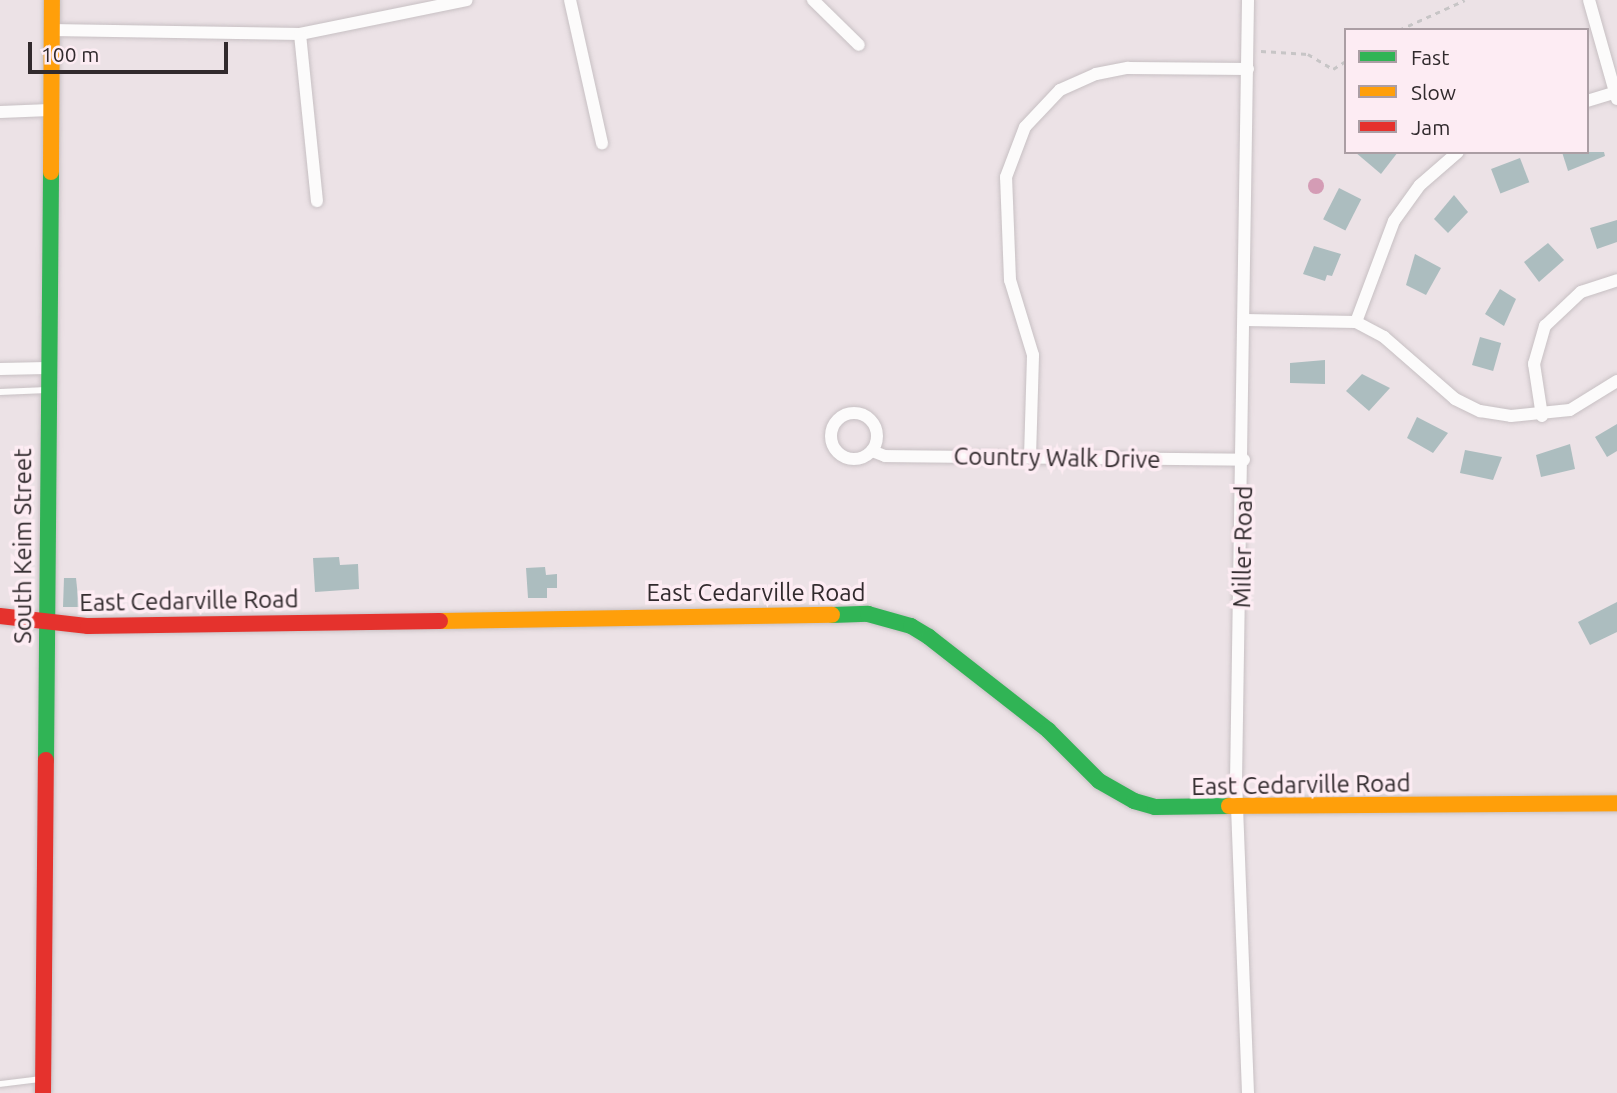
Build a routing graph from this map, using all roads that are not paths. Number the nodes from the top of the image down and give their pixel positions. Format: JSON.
{"nodes":[{"id":1,"x":52,"y":0,"type":"edge"},
{"id":2,"x":467,"y":0,"type":"edge"},
{"id":3,"x":570,"y":0,"type":"edge"},
{"id":4,"x":813,"y":0,"type":"edge"},
{"id":5,"x":1248,"y":0,"type":"edge"},
{"id":6,"x":1590,"y":0,"type":"edge"},
{"id":7,"x":51,"y":30,"type":"junction"},
{"id":8,"x":300,"y":34,"type":"junction"},
{"id":9,"x":859,"y":46,"type":"dead end"},
{"id":10,"x":1248,"y":69,"type":"junction"},
{"id":11,"x":1616,"y":95,"type":"edge"},
{"id":12,"x":1589,"y":102,"type":"edge"},
{"id":13,"x":50,"y":110,"type":"junction"},
{"id":14,"x":0,"y":112,"type":"edge"},
{"id":15,"x":602,"y":143,"type":"dead end"},
{"id":16,"x":1456,"y":154,"type":"edge"},
{"id":17,"x":317,"y":201,"type":"dead end"},
{"id":18,"x":1617,"y":280,"type":"edge"},
{"id":19,"x":1245,"y":320,"type":"junction"},
{"id":20,"x":1356,"y":322,"type":"junction"},
{"id":21,"x":47,"y":368,"type":"junction"},
{"id":22,"x":0,"y":369,"type":"edge"},
{"id":23,"x":1617,"y":381,"type":"edge"},
{"id":24,"x":47,"y":390,"type":"junction"},
{"id":25,"x":0,"y":393,"type":"edge"},
{"id":26,"x":1542,"y":416,"type":"junction"},
{"id":27,"x":872,"y":451,"type":"dead end"},
{"id":28,"x":1030,"y":457,"type":"junction"},
{"id":29,"x":1244,"y":460,"type":"junction"},
{"id":30,"x":0,"y":616,"type":"edge"},
{"id":31,"x":46,"y":623,"type":"junction"},
{"id":32,"x":1617,"y":803,"type":"edge"},
{"id":33,"x":1239,"y":809,"type":"junction"},
{"id":34,"x":0,"y":1084,"type":"edge"},
{"id":35,"x":43,"y":1086,"type":"edge"},
{"id":36,"x":1248,"y":1093,"type":"edge"}],
"edges":[{"from":1,"to":7,"type":"street","name":"South Keim Street"},
{"from":2,"to":8,"type":"street"},
{"from":3,"to":15,"type":"street"},
{"from":4,"to":9,"type":"street"},
{"from":5,"to":10,"type":"street","name":"Miller Road"},
{"from":6,"to":11,"type":"street"},
{"from":7,"to":8,"type":"street"},
{"from":7,"to":13,"type":"street","name":"South Keim Street"},
{"from":8,"to":17,"type":"street"},
{"from":10,"to":19,"type":"street","name":"Miller Road"},
{"from":10,"to":28,"type":"street"},
{"from":11,"to":12,"type":"street"},
{"from":13,"to":14,"type":"street"},
{"from":13,"to":21,"type":"street","name":"South Keim Street"},
{"from":16,"to":20,"type":"street"},
{"from":18,"to":26,"type":"street"},
{"from":19,"to":20,"type":"street"},
{"from":19,"to":29,"type":"street","name":"Miller Road"},
{"from":20,"to":26,"type":"street"},
{"from":21,"to":22,"type":"street"},
{"from":21,"to":24,"type":"street","name":"South Keim Street"},
{"from":23,"to":26,"type":"street"},
{"from":24,"to":25,"type":"lane"},
{"from":24,"to":31,"type":"street","name":"South Keim Street"},
{"from":27,"to":28,"type":"street","name":"Country Walk Drive"},
{"from":28,"to":29,"type":"street","name":"Country Walk Drive"},
{"from":29,"to":33,"type":"street","name":"Miller Road"},
{"from":30,"to":31,"type":"street","name":"East Cedarville Road"},
{"from":31,"to":33,"type":"street","name":"East Cedarville Road"},
{"from":31,"to":35,"type":"street","name":"South Keim Street"},
{"from":32,"to":33,"type":"street","name":"East Cedarville Road"},
{"from":33,"to":36,"type":"street","name":"Miller Road"},
{"from":34,"to":35,"type":"lane"}]}
